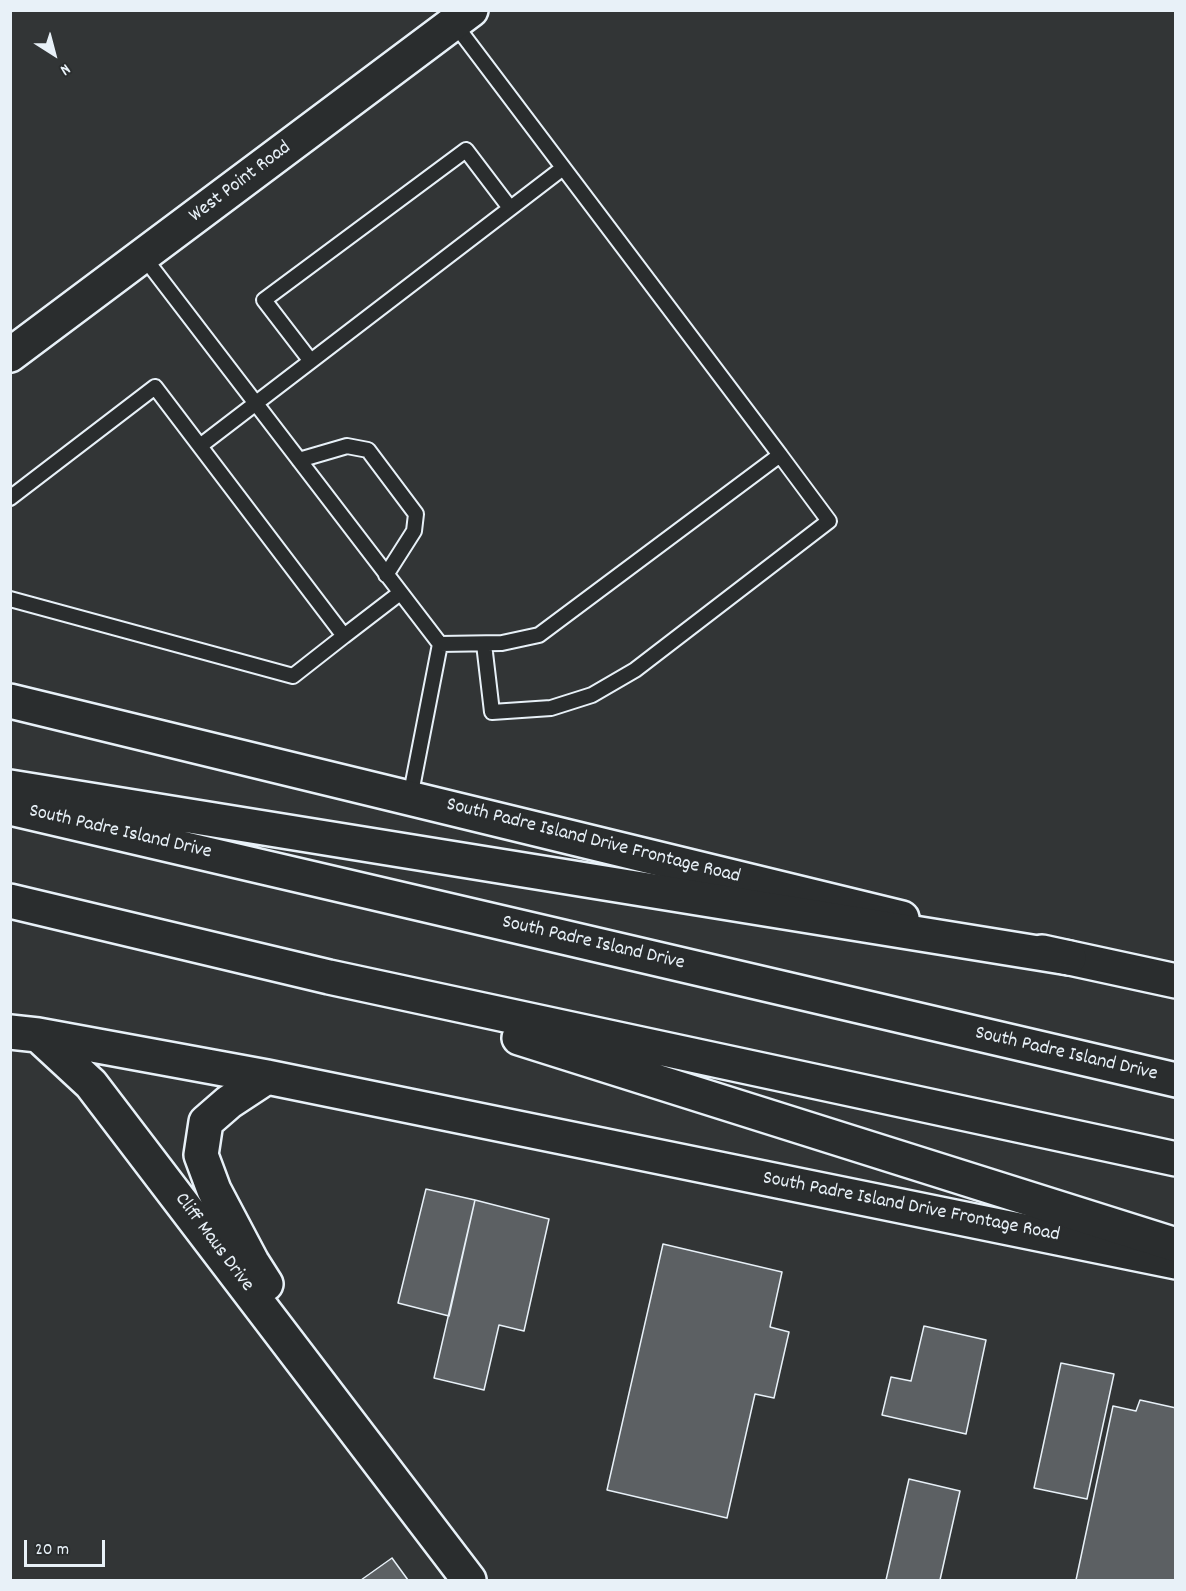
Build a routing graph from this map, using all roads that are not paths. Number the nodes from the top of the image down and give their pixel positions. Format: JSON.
{"nodes":[{"id":1,"x":463,"y":17,"type":"edge"},
{"id":2,"x":563,"y":168,"type":"junction"},
{"id":3,"x":510,"y":208,"type":"junction"},
{"id":4,"x":143,"y":256,"type":"junction"},
{"id":5,"x":10,"y":355,"type":"edge"},
{"id":6,"x":310,"y":360,"type":"junction"},
{"id":7,"x":255,"y":403,"type":"junction"},
{"id":8,"x":200,"y":446,"type":"junction"},
{"id":9,"x":780,"y":455,"type":"junction"},
{"id":10,"x":299,"y":460,"type":"junction"},
{"id":11,"x":10,"y":498,"type":"edge"},
{"id":12,"x":387,"y":575,"type":"junction"},
{"id":13,"x":400,"y":593,"type":"junction"},
{"id":14,"x":10,"y":599,"type":"edge"},
{"id":15,"x":344,"y":636,"type":"junction"},
{"id":16,"x":440,"y":644,"type":"junction"},
{"id":17,"x":484,"y":644,"type":"junction"},
{"id":18,"x":10,"y":701,"type":"edge"},
{"id":19,"x":10,"y":787,"type":"edge"},
{"id":20,"x":410,"y":798,"type":"junction"},
{"id":21,"x":10,"y":808,"type":"edge"},
{"id":22,"x":10,"y":901,"type":"edge"},
{"id":23,"x":1069,"y":958,"type":"junction"},
{"id":24,"x":329,"y":977,"type":"junction"},
{"id":25,"x":1176,"y":981,"type":"edge"},
{"id":26,"x":24,"y":1034,"type":"edge"},
{"id":27,"x":267,"y":1077,"type":"junction"},
{"id":28,"x":1176,"y":1080,"type":"edge"},
{"id":29,"x":1176,"y":1159,"type":"edge"},
{"id":30,"x":1176,"y":1245,"type":"edge"},
{"id":31,"x":1176,"y":1262,"type":"edge"},
{"id":32,"x":378,"y":1460,"type":"junction"},
{"id":33,"x":469,"y":1581,"type":"edge"}],
"edges":[{"from":1,"to":2,"type":"lane"},
{"from":1,"to":4,"type":"main road","name":"West Point Road"},
{"from":2,"to":3,"type":"lane"},
{"from":2,"to":9,"type":"lane"},
{"from":3,"to":6,"type":"lane"},
{"from":3,"to":6,"type":"lane"},
{"from":4,"to":5,"type":"main road","name":"West Point Road"},
{"from":4,"to":7,"type":"lane"},
{"from":6,"to":7,"type":"lane"},
{"from":7,"to":8,"type":"lane"},
{"from":7,"to":10,"type":"lane"},
{"from":8,"to":11,"type":"lane"},
{"from":8,"to":15,"type":"lane"},
{"from":9,"to":17,"type":"lane"},
{"from":9,"to":17,"type":"lane"},
{"from":10,"to":12,"type":"lane"},
{"from":10,"to":12,"type":"lane"},
{"from":12,"to":13,"type":"lane"},
{"from":13,"to":15,"type":"lane"},
{"from":13,"to":16,"type":"lane"},
{"from":14,"to":15,"type":"lane"},
{"from":16,"to":17,"type":"lane"},
{"from":16,"to":20,"type":"lane"},
{"from":18,"to":20,"type":"main road","name":"South Padre Island Drive Frontage Road"},
{"from":19,"to":23,"type":"main road"},
{"from":20,"to":23,"type":"main road","name":"South Padre Island Drive Frontage Road"},
{"from":21,"to":28,"type":"main road","name":"South Padre Island Drive"},
{"from":22,"to":24,"type":"main road"},
{"from":23,"to":25,"type":"main road","name":"South Padre Island Drive Frontage Road"},
{"from":24,"to":29,"type":"main road"},
{"from":24,"to":30,"type":"main road"},
{"from":26,"to":27,"type":"main road","name":"South Padre Island Drive Frontage Road"},
{"from":26,"to":32,"type":"main road","name":"Cliff Maus Drive"},
{"from":27,"to":31,"type":"main road","name":"South Padre Island Drive Frontage Road"},
{"from":27,"to":32,"type":"main road","name":"Cliff Maus Drive"},
{"from":32,"to":33,"type":"main road","name":"Cliff Maus Drive"}]}
